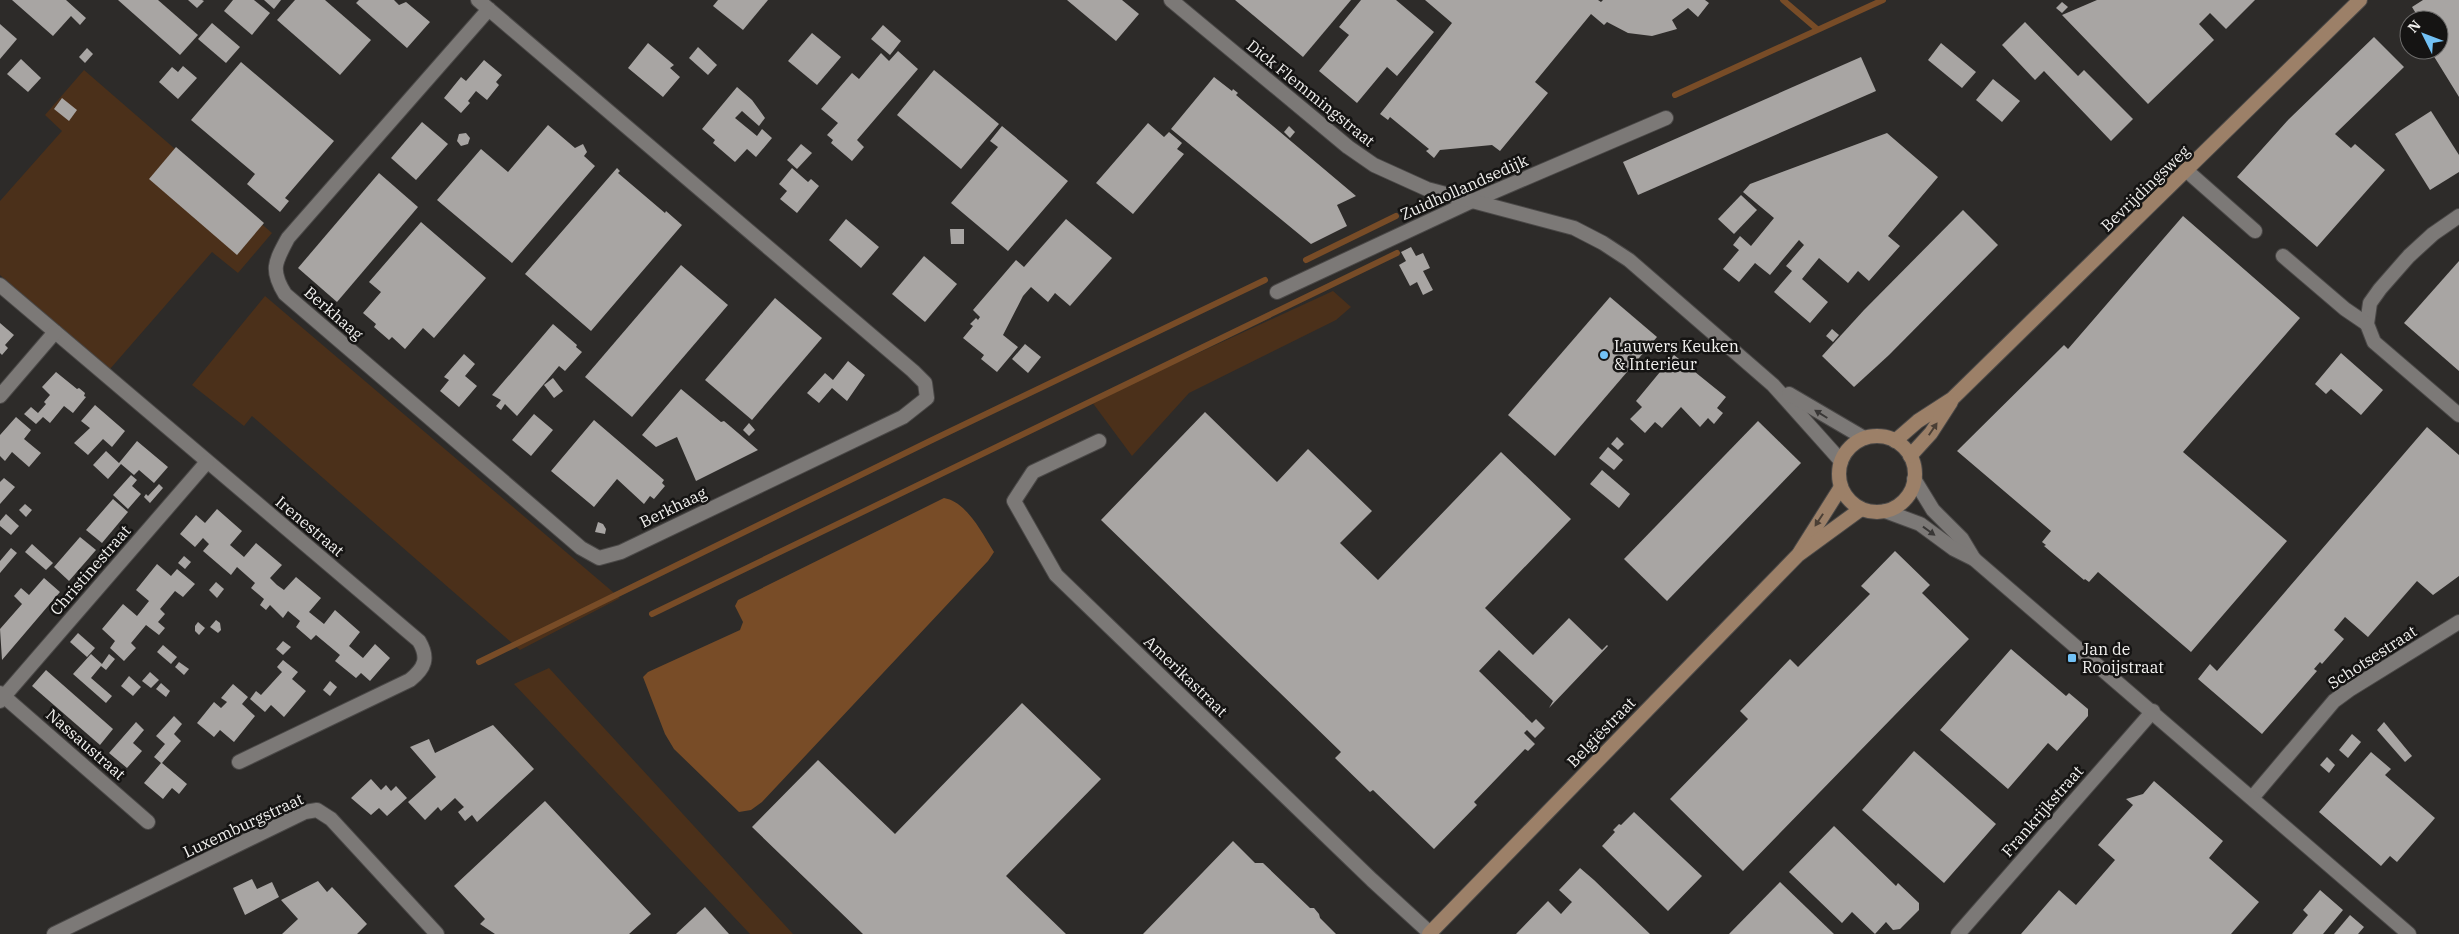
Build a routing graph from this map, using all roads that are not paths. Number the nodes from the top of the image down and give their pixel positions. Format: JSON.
{"nodes":[{"id":1,"x":1171,"y":0,"type":"edge"},
{"id":2,"x":2360,"y":0,"type":"edge"},
{"id":3,"x":484,"y":5,"type":"edge"},
{"id":4,"x":1666,"y":118,"type":"dead end"},
{"id":5,"x":2187,"y":171,"type":"junction"},
{"id":6,"x":1470,"y":202,"type":"junction"},
{"id":7,"x":2459,"y":216,"type":"edge"},
{"id":8,"x":2254,"y":231,"type":"dead end"},
{"id":9,"x":2284,"y":256,"type":"dead end"},
{"id":10,"x":0,"y":285,"type":"edge"},
{"id":11,"x":1277,"y":292,"type":"dead end"},
{"id":12,"x":2367,"y":324,"type":"junction"},
{"id":13,"x":55,"y":332,"type":"junction"},
{"id":14,"x":1773,"y":385,"type":"junction"},
{"id":15,"x":0,"y":396,"type":"edge"},
{"id":16,"x":1952,"y":399,"type":"junction"},
{"id":17,"x":2459,"y":415,"type":"edge"},
{"id":18,"x":1864,"y":438,"type":"junction"},
{"id":19,"x":1099,"y":441,"type":"dead end"},
{"id":20,"x":1895,"y":441,"type":"junction"},
{"id":21,"x":1910,"y":456,"type":"junction"},
{"id":22,"x":1841,"y":461,"type":"junction"},
{"id":23,"x":207,"y":462,"type":"junction"},
{"id":24,"x":1914,"y":479,"type":"junction"},
{"id":25,"x":1841,"y":487,"type":"junction"},
{"id":26,"x":1861,"y":509,"type":"junction"},
{"id":27,"x":1885,"y":511,"type":"junction"},
{"id":28,"x":1798,"y":555,"type":"junction"},
{"id":29,"x":1974,"y":559,"type":"junction"},
{"id":30,"x":2459,"y":622,"type":"edge"},
{"id":31,"x":1,"y":696,"type":"edge"},
{"id":32,"x":2153,"y":711,"type":"junction"},
{"id":33,"x":239,"y":762,"type":"dead end"},
{"id":34,"x":2252,"y":798,"type":"junction"},
{"id":35,"x":148,"y":822,"type":"dead end"},
{"id":36,"x":54,"y":934,"type":"edge"},
{"id":37,"x":438,"y":934,"type":"edge"},
{"id":38,"x":1430,"y":934,"type":"edge"},
{"id":39,"x":1958,"y":934,"type":"edge"},
{"id":40,"x":2408,"y":934,"type":"edge"}],
"edges":[{"from":1,"to":6,"type":"street","name":"Dick Flemmingstraat"},
{"from":2,"to":5,"type":"main road","name":"Bevrijdingsweg"},
{"from":3,"to":3,"type":"street","name":"Berkhaag"},
{"from":4,"to":6,"type":"street","name":"Zuidhollandsedijk"},
{"from":5,"to":8,"type":"street"},
{"from":5,"to":16,"type":"main road","name":"Bevrijdingsweg"},
{"from":6,"to":11,"type":"street","name":"Zuidhollandsedijk"},
{"from":6,"to":14,"type":"street"},
{"from":7,"to":12,"type":"street"},
{"from":9,"to":12,"type":"street"},
{"from":10,"to":13,"type":"street","name":"Irenestraat"},
{"from":12,"to":17,"type":"street"},
{"from":13,"to":15,"type":"street"},
{"from":13,"to":23,"type":"street","name":"Irenestraat"},
{"from":18,"to":14,"type":"street","one_way":true},
{"from":14,"to":22,"type":"street"},
{"from":16,"to":20,"type":"main road","name":"Bevrijdingsweg"},
{"from":21,"to":16,"type":"main road","name":"Bevrijdingsweg","one_way":true},
{"from":18,"to":20,"type":"main road"},
{"from":18,"to":22,"type":"main road"},
{"from":19,"to":38,"type":"street","name":"Amerikastraat"},
{"from":20,"to":21,"type":"main road"},
{"from":21,"to":24,"type":"main road"},
{"from":22,"to":25,"type":"main road"},
{"from":23,"to":31,"type":"street","name":"Christinestraat"},
{"from":23,"to":33,"type":"street","name":"Irenestraat"},
{"from":24,"to":27,"type":"main road"},
{"from":24,"to":29,"type":"street"},
{"from":25,"to":26,"type":"main road"},
{"from":25,"to":28,"type":"main road","name":"Belgiëstraat","one_way":true},
{"from":26,"to":27,"type":"main road"},
{"from":26,"to":28,"type":"main road","name":"Belgiëstraat"},
{"from":27,"to":29,"type":"street","one_way":true},
{"from":28,"to":38,"type":"main road","name":"Belgiëstraat"},
{"from":29,"to":32,"type":"street"},
{"from":30,"to":34,"type":"street","name":"Schotsestraat"},
{"from":31,"to":35,"type":"street","name":"Nassaustraat"},
{"from":32,"to":34,"type":"street"},
{"from":32,"to":39,"type":"street","name":"Frankrijkstraat"},
{"from":34,"to":40,"type":"street"},
{"from":36,"to":37,"type":"street","name":"Luxemburgstraat"}]}
